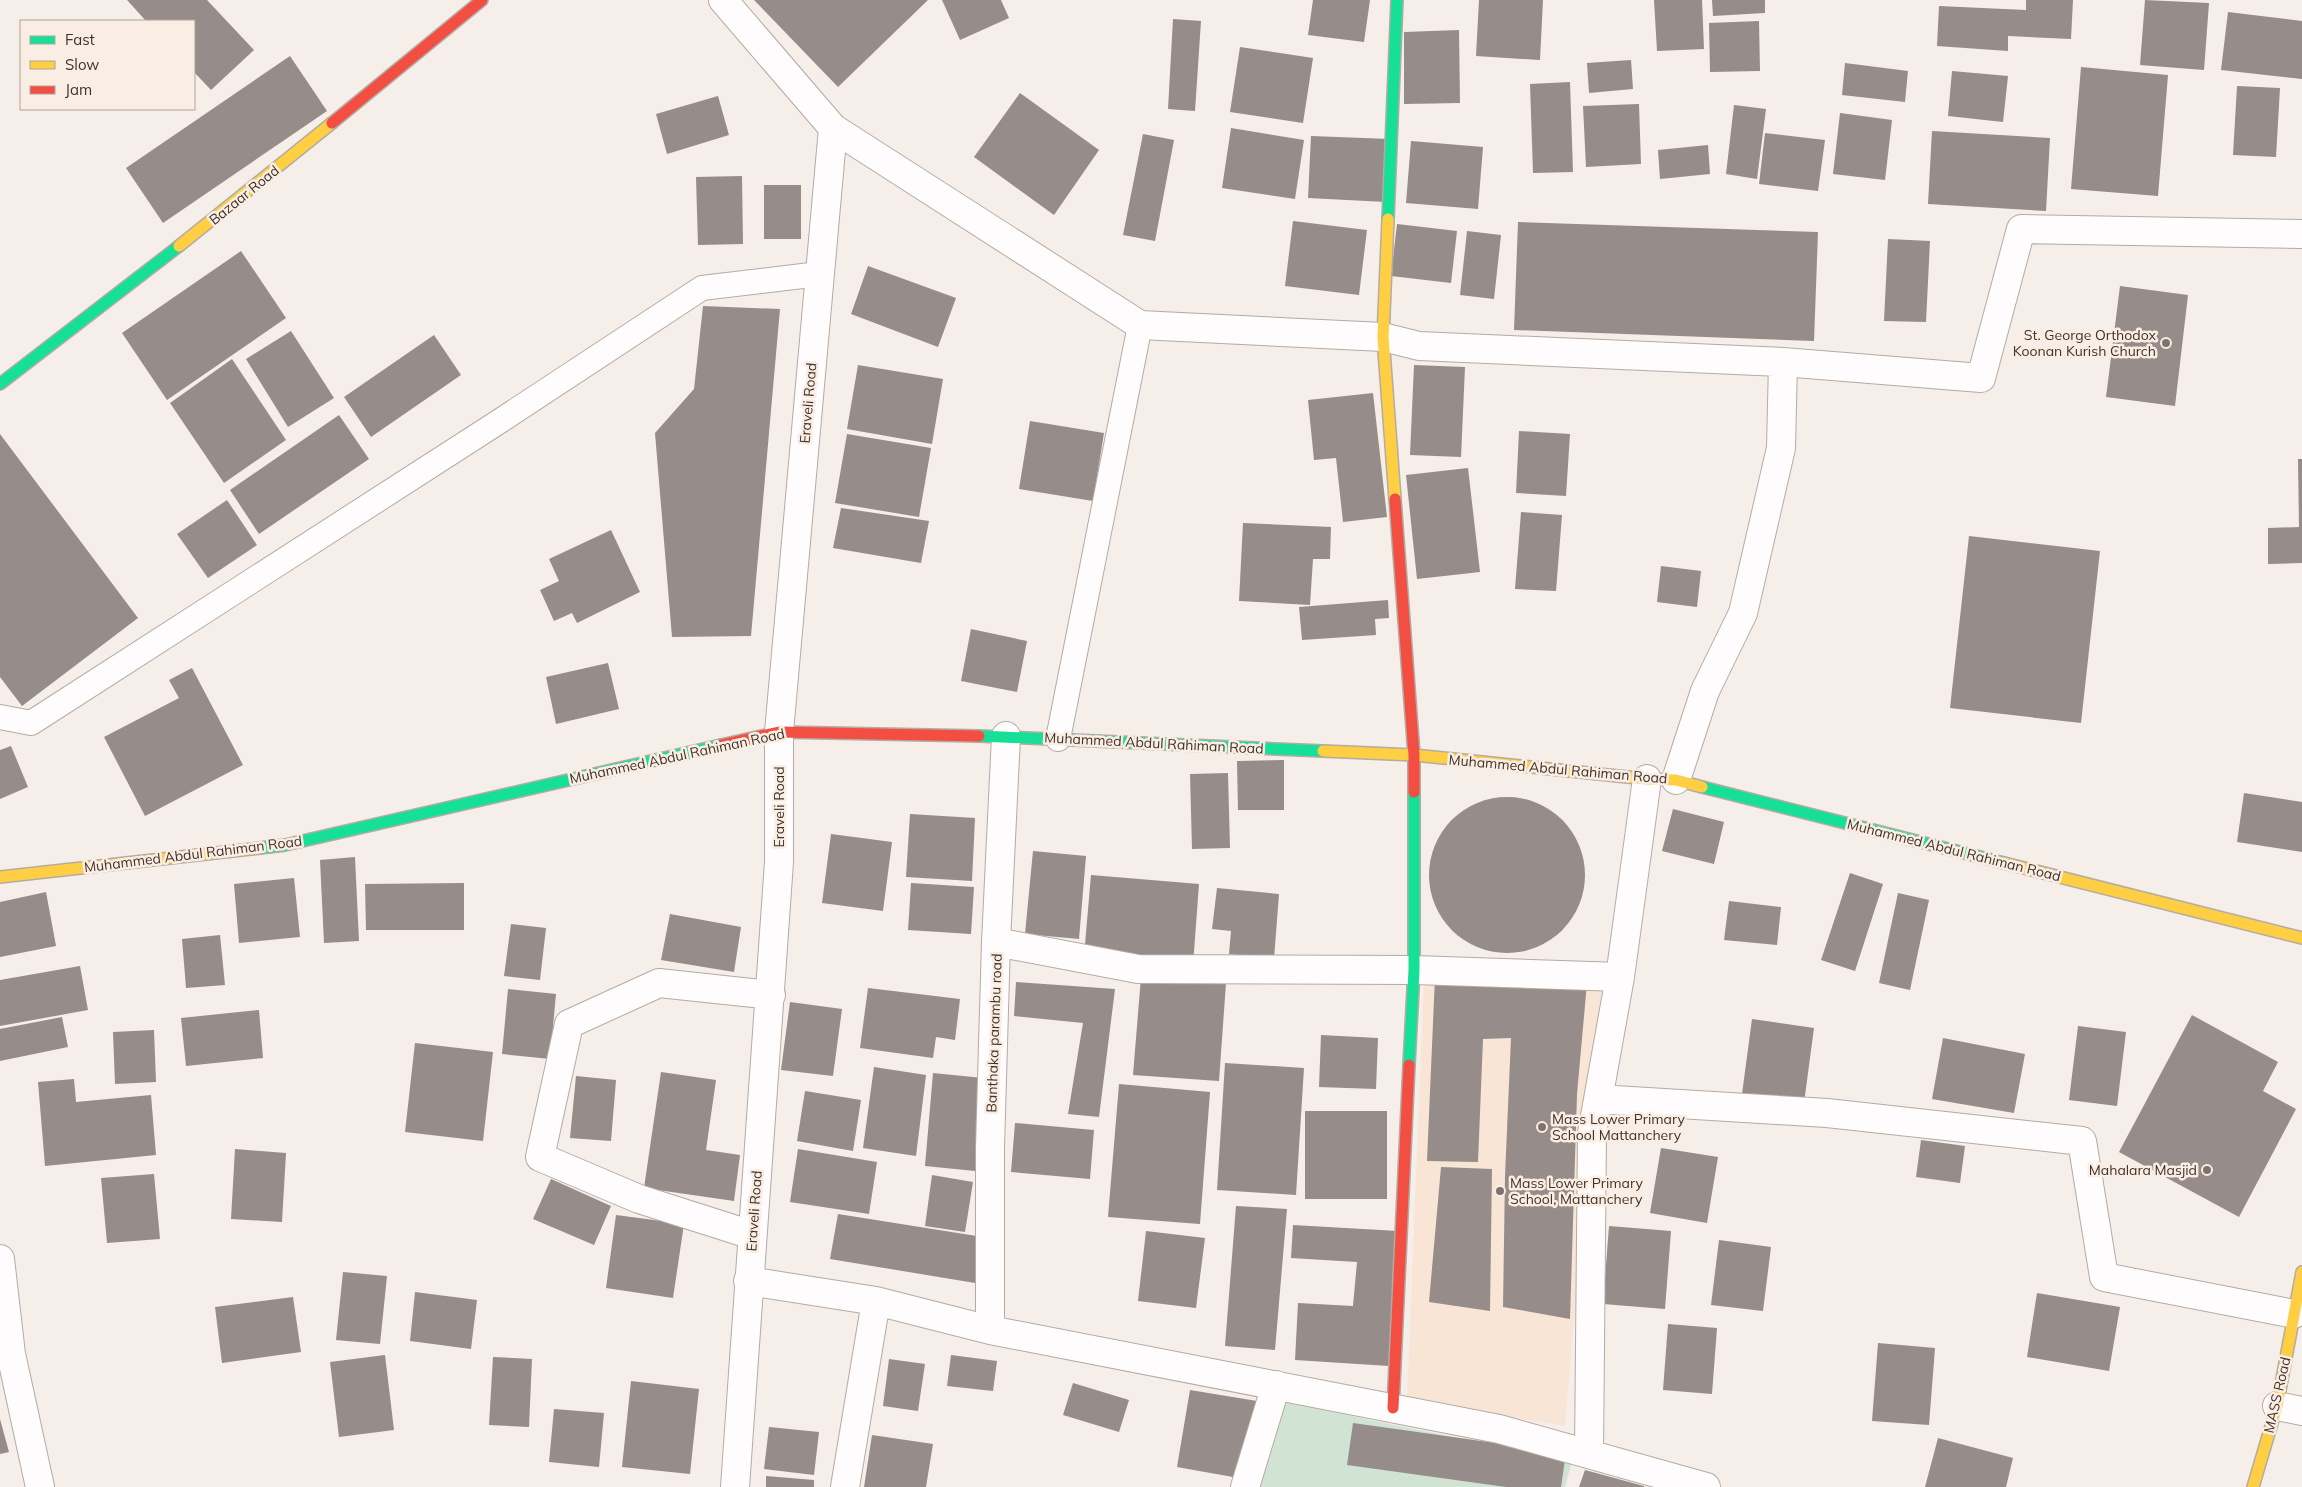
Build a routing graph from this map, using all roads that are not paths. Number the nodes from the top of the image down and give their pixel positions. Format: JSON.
{"nodes":[{"id":1,"x":482,"y":0,"type":"edge"},
{"id":2,"x":723,"y":0,"type":"edge"},
{"id":3,"x":1397,"y":0,"type":"edge"},
{"id":4,"x":833,"y":128,"type":"junction"},
{"id":5,"x":2302,"y":234,"type":"edge"},
{"id":6,"x":820,"y":274,"type":"junction"},
{"id":7,"x":1140,"y":325,"type":"junction"},
{"id":8,"x":1383,"y":337,"type":"junction"},
{"id":9,"x":1783,"y":362,"type":"junction"},
{"id":10,"x":0,"y":384,"type":"edge"},
{"id":11,"x":0,"y":717,"type":"edge"},
{"id":12,"x":779,"y":732,"type":"junction"},
{"id":13,"x":1006,"y":736,"type":"junction"},
{"id":14,"x":1058,"y":739,"type":"junction"},
{"id":15,"x":1414,"y":755,"type":"junction"},
{"id":16,"x":1647,"y":779,"type":"junction"},
{"id":17,"x":1676,"y":780,"type":"junction"},
{"id":18,"x":0,"y":877,"type":"edge"},
{"id":19,"x":2302,"y":938,"type":"edge"},
{"id":20,"x":996,"y":942,"type":"junction"},
{"id":21,"x":1414,"y":970,"type":"junction"},
{"id":22,"x":1620,"y":977,"type":"junction"},
{"id":23,"x":771,"y":995,"type":"junction"},
{"id":24,"x":1598,"y":1099,"type":"junction"},
{"id":25,"x":752,"y":1235,"type":"junction"},
{"id":26,"x":0,"y":1259,"type":"edge"},
{"id":27,"x":2302,"y":1272,"type":"edge"},
{"id":28,"x":748,"y":1281,"type":"junction"},
{"id":29,"x":876,"y":1301,"type":"junction"},
{"id":30,"x":2294,"y":1314,"type":"junction"},
{"id":31,"x":990,"y":1330,"type":"junction"},
{"id":32,"x":5,"y":1356,"type":"edge"},
{"id":33,"x":1276,"y":1385,"type":"junction"},
{"id":34,"x":1392,"y":1408,"type":"junction"},
{"id":35,"x":2289,"y":1408,"type":"edge"},
{"id":36,"x":1589,"y":1453,"type":"junction"},
{"id":37,"x":40,"y":1487,"type":"edge"},
{"id":38,"x":735,"y":1487,"type":"edge"},
{"id":39,"x":845,"y":1487,"type":"edge"},
{"id":40,"x":1244,"y":1487,"type":"edge"},
{"id":41,"x":1706,"y":1487,"type":"edge"},
{"id":42,"x":2253,"y":1487,"type":"edge"}],
"edges":[{"from":1,"to":10,"type":"street","name":"Bazaar Road"},
{"from":2,"to":4,"type":"street"},
{"from":3,"to":8,"type":"street"},
{"from":4,"to":6,"type":"street","name":"Eraveli Road"},
{"from":4,"to":7,"type":"street"},
{"from":5,"to":9,"type":"street"},
{"from":6,"to":11,"type":"lane"},
{"from":6,"to":12,"type":"street","name":"Eraveli Road"},
{"from":7,"to":8,"type":"street"},
{"from":7,"to":14,"type":"lane"},
{"from":8,"to":9,"type":"street"},
{"from":8,"to":15,"type":"street"},
{"from":9,"to":17,"type":"street"},
{"from":12,"to":13,"type":"street","name":"Muhammed Abdul Rahiman Road"},
{"from":12,"to":18,"type":"street","name":"Muhammed Abdul Rahiman Road"},
{"from":12,"to":23,"type":"street","name":"Eraveli Road"},
{"from":13,"to":14,"type":"street","name":"Muhammed Abdul Rahiman Road"},
{"from":13,"to":20,"type":"street","name":"Banthaka parambu road"},
{"from":14,"to":15,"type":"street","name":"Muhammed Abdul Rahiman Road"},
{"from":15,"to":16,"type":"street","name":"Muhammed Abdul Rahiman Road"},
{"from":15,"to":21,"type":"street"},
{"from":16,"to":17,"type":"street","name":"Muhammed Abdul Rahiman Road"},
{"from":16,"to":22,"type":"street"},
{"from":17,"to":19,"type":"street","name":"Muhammed Abdul Rahiman Road"},
{"from":20,"to":21,"type":"street"},
{"from":20,"to":31,"type":"street","name":"Banthaka parambu road"},
{"from":21,"to":22,"type":"street"},
{"from":21,"to":34,"type":"street"},
{"from":22,"to":24,"type":"street"},
{"from":23,"to":25,"type":"street","name":"Eraveli Road"},
{"from":23,"to":25,"type":"street"},
{"from":24,"to":30,"type":"street"},
{"from":24,"to":36,"type":"street"},
{"from":25,"to":28,"type":"street","name":"Eraveli Road"},
{"from":26,"to":32,"type":"street"},
{"from":27,"to":30,"type":"street","name":"MASS Road"},
{"from":28,"to":29,"type":"street"},
{"from":28,"to":38,"type":"street","name":"Eraveli Road"},
{"from":29,"to":31,"type":"street"},
{"from":29,"to":39,"type":"street"},
{"from":30,"to":35,"type":"street","name":"MASS Road"},
{"from":31,"to":33,"type":"street"},
{"from":32,"to":37,"type":"street"},
{"from":33,"to":34,"type":"street"},
{"from":33,"to":40,"type":"street"},
{"from":34,"to":36,"type":"street"},
{"from":35,"to":42,"type":"street","name":"MASS Road"},
{"from":36,"to":41,"type":"street"}]}
